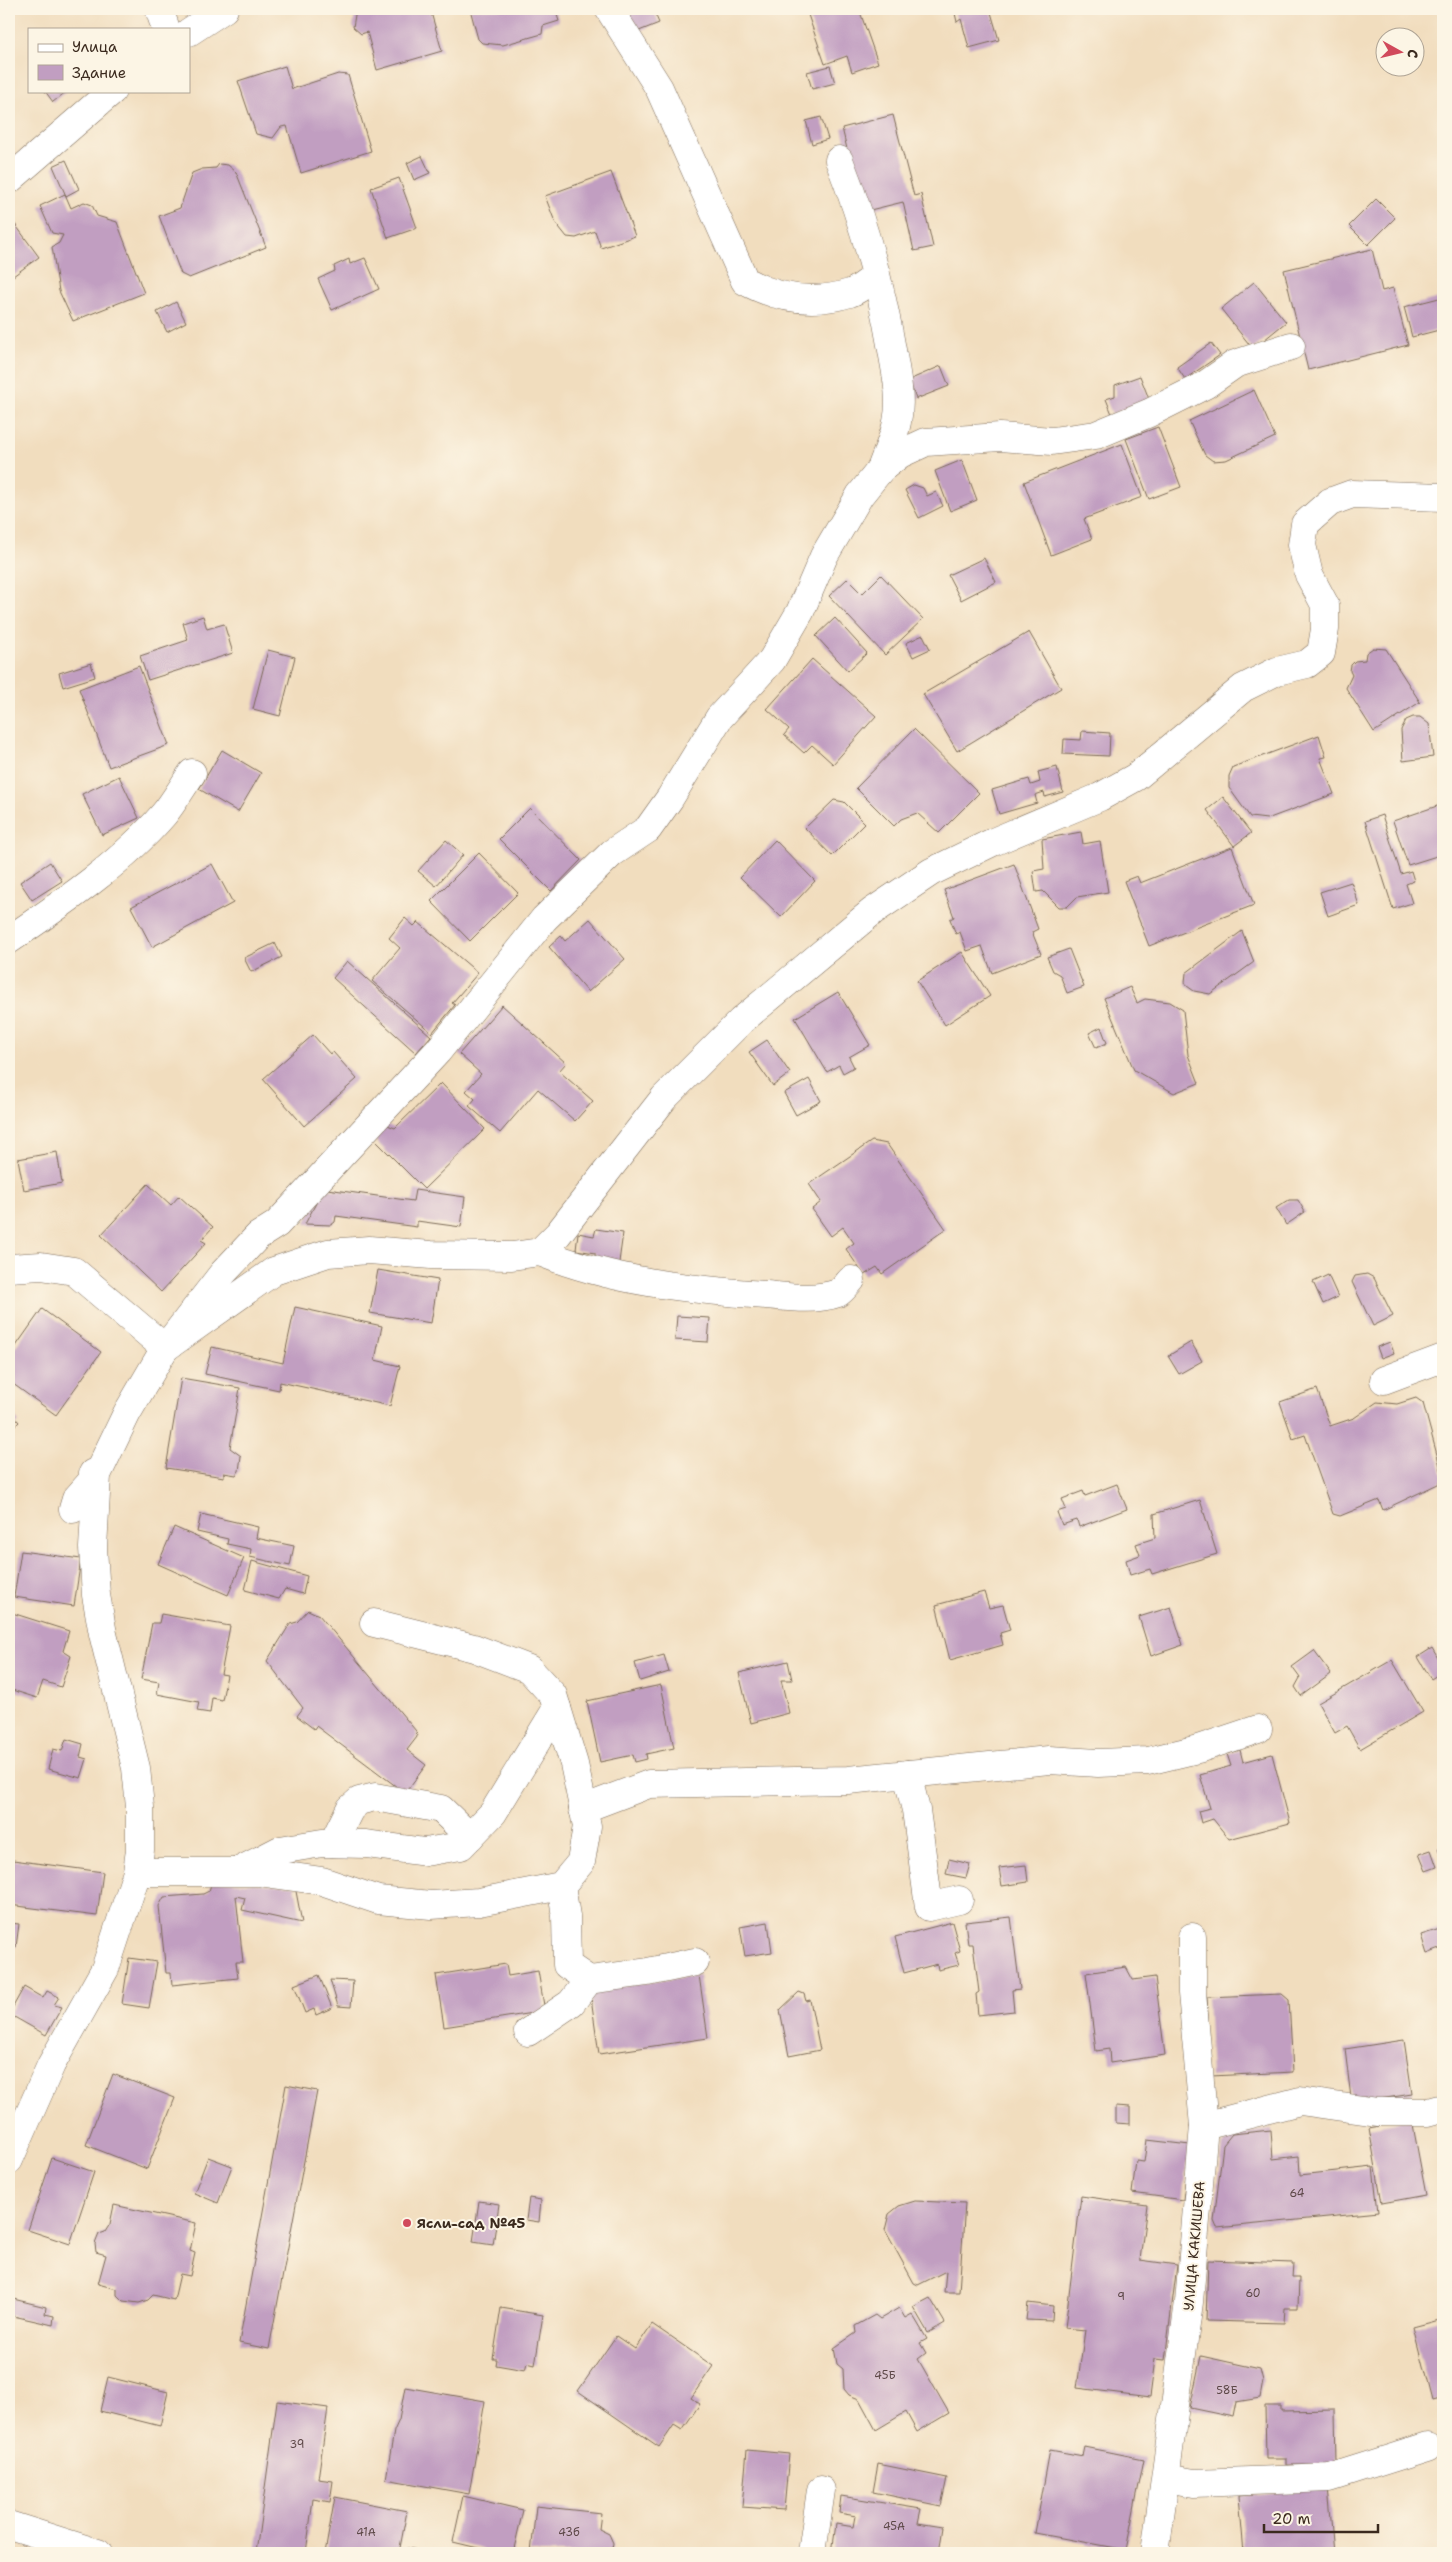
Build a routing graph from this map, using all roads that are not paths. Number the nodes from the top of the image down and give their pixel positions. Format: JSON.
{"nodes":[{"id":1,"x":159,"y":9,"type":"edge"},
{"id":2,"x":224,"y":9,"type":"edge"},
{"id":3,"x":609,"y":9,"type":"edge"},
{"id":4,"x":166,"y":28,"type":"edge"},
{"id":5,"x":190,"y":31,"type":"edge"},
{"id":6,"x":111,"y":92,"type":"edge"},
{"id":7,"x":839,"y":160,"type":"dead end"},
{"id":8,"x":9,"y":180,"type":"edge"},
{"id":9,"x":876,"y":276,"type":"junction"},
{"id":10,"x":1291,"y":346,"type":"dead end"},
{"id":11,"x":881,"y":469,"type":"junction"},
{"id":12,"x":1443,"y":497,"type":"edge"},
{"id":13,"x":192,"y":773,"type":"dead end"},
{"id":14,"x":9,"y":940,"type":"edge"},
{"id":15,"x":540,"y":1252,"type":"junction"},
{"id":16,"x":9,"y":1268,"type":"edge"},
{"id":17,"x":851,"y":1280,"type":"dead end"},
{"id":18,"x":165,"y":1348,"type":"junction"},
{"id":19,"x":1443,"y":1358,"type":"edge"},
{"id":20,"x":1384,"y":1380,"type":"dead end"},
{"id":21,"x":89,"y":1472,"type":"junction"},
{"id":22,"x":73,"y":1509,"type":"dead end"},
{"id":23,"x":374,"y":1622,"type":"dead end"},
{"id":24,"x":558,"y":1708,"type":"junction"},
{"id":25,"x":1258,"y":1729,"type":"dead end"},
{"id":26,"x":907,"y":1774,"type":"junction"},
{"id":27,"x":583,"y":1809,"type":"junction"},
{"id":28,"x":470,"y":1837,"type":"junction"},
{"id":29,"x":333,"y":1843,"type":"junction"},
{"id":30,"x":137,"y":1872,"type":"junction"},
{"id":31,"x":235,"y":1872,"type":"junction"},
{"id":32,"x":561,"y":1886,"type":"junction"},
{"id":33,"x":959,"y":1900,"type":"dead end"},
{"id":34,"x":1192,"y":1937,"type":"dead end"},
{"id":35,"x":695,"y":1962,"type":"dead end"},
{"id":36,"x":589,"y":1980,"type":"junction"},
{"id":37,"x":528,"y":2032,"type":"dead end"},
{"id":38,"x":1443,"y":2108,"type":"edge"},
{"id":39,"x":1204,"y":2126,"type":"junction"},
{"id":40,"x":9,"y":2160,"type":"edge"},
{"id":41,"x":1428,"y":2447,"type":"dead end"},
{"id":42,"x":1166,"y":2478,"type":"junction"},
{"id":43,"x":821,"y":2490,"type":"dead end"},
{"id":44,"x":9,"y":2524,"type":"edge"},
{"id":45,"x":98,"y":2553,"type":"edge"},
{"id":46,"x":812,"y":2553,"type":"edge"},
{"id":47,"x":1155,"y":2553,"type":"edge"}],
"edges":[{"from":1,"to":4,"type":"street"},
{"from":2,"to":5,"type":"street"},
{"from":3,"to":9,"type":"street"},
{"from":6,"to":8,"type":"street"},
{"from":7,"to":9,"type":"street"},
{"from":9,"to":11,"type":"street"},
{"from":10,"to":11,"type":"street"},
{"from":11,"to":18,"type":"street"},
{"from":12,"to":15,"type":"street"},
{"from":13,"to":14,"type":"street"},
{"from":15,"to":17,"type":"street"},
{"from":15,"to":18,"type":"street"},
{"from":16,"to":18,"type":"street"},
{"from":18,"to":21,"type":"street"},
{"from":19,"to":20,"type":"street"},
{"from":21,"to":22,"type":"street"},
{"from":21,"to":30,"type":"street"},
{"from":23,"to":24,"type":"street"},
{"from":24,"to":27,"type":"street"},
{"from":24,"to":28,"type":"street"},
{"from":25,"to":26,"type":"street"},
{"from":26,"to":27,"type":"street"},
{"from":26,"to":33,"type":"street"},
{"from":27,"to":32,"type":"street"},
{"from":28,"to":29,"type":"street"},
{"from":28,"to":29,"type":"street"},
{"from":29,"to":31,"type":"street"},
{"from":30,"to":31,"type":"street"},
{"from":30,"to":40,"type":"street"},
{"from":31,"to":32,"type":"street"},
{"from":32,"to":36,"type":"street"},
{"from":34,"to":39,"type":"street","name":"УЛИЦА КАКИШЕВА"},
{"from":35,"to":36,"type":"street"},
{"from":36,"to":37,"type":"street"},
{"from":38,"to":39,"type":"street"},
{"from":39,"to":42,"type":"street","name":"УЛИЦА КАКИШЕВА"},
{"from":41,"to":42,"type":"street"},
{"from":42,"to":47,"type":"street","name":"УЛИЦА КАКИШЕВА"},
{"from":43,"to":46,"type":"street"},
{"from":44,"to":45,"type":"street"}]}
